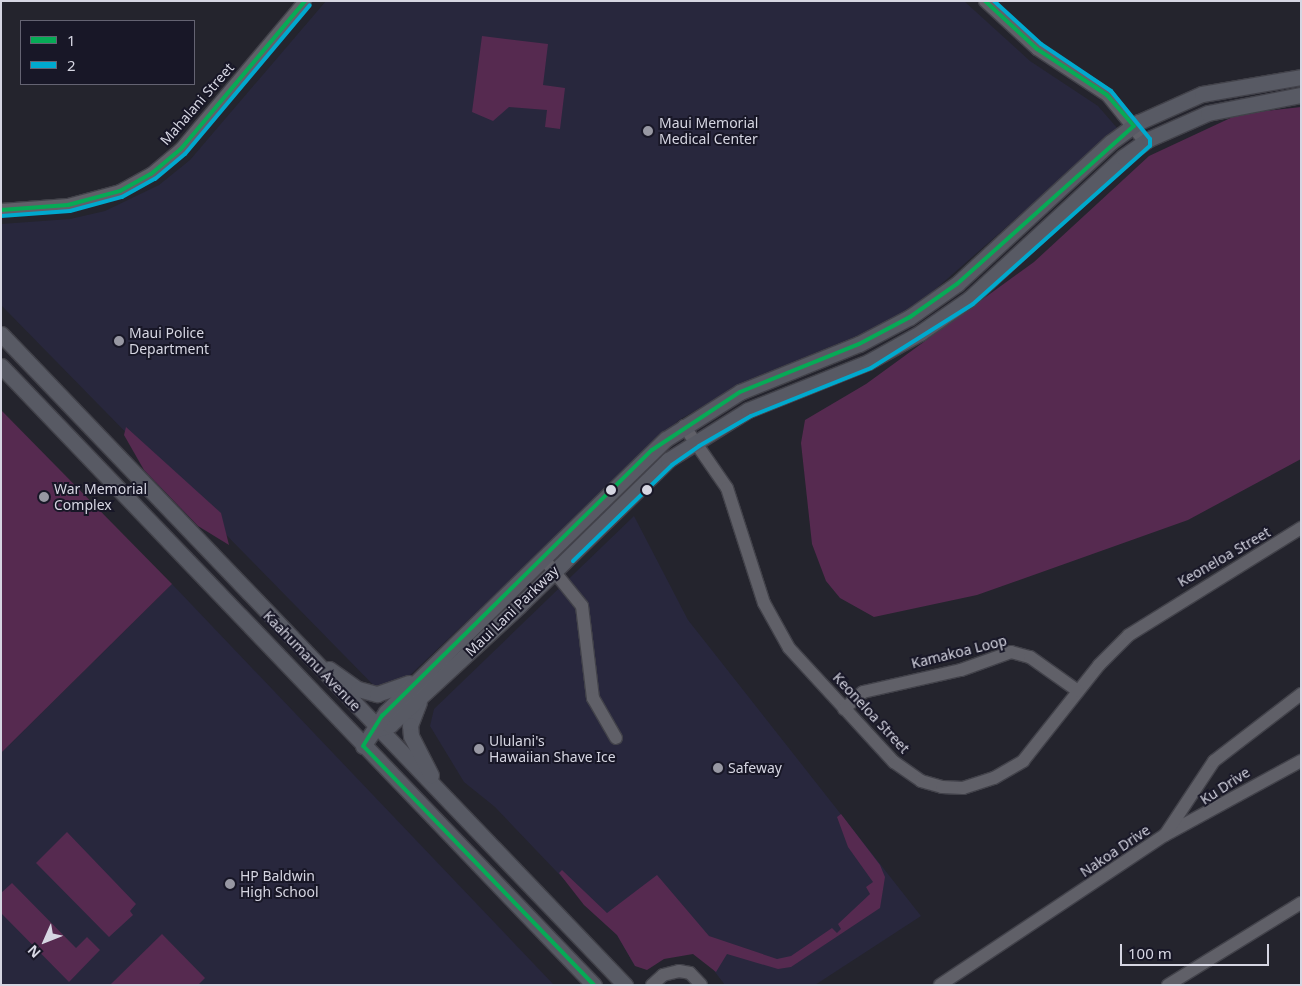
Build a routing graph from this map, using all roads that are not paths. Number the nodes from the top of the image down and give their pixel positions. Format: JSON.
{"nodes":[{"id":1,"x":305,"y":1,"type":"edge"},
{"id":2,"x":985,"y":1,"type":"edge"},
{"id":3,"x":1301,"y":77,"type":"edge"},
{"id":4,"x":1301,"y":95,"type":"edge"},
{"id":5,"x":1134,"y":126,"type":"junction"},
{"id":6,"x":1145,"y":142,"type":"junction"},
{"id":7,"x":1,"y":210,"type":"edge"},
{"id":8,"x":1,"y":334,"type":"edge"},
{"id":9,"x":1,"y":366,"type":"edge"},
{"id":10,"x":684,"y":426,"type":"junction"},
{"id":11,"x":696,"y":441,"type":"junction"},
{"id":12,"x":1301,"y":528,"type":"edge"},
{"id":13,"x":544,"y":558,"type":"junction"},
{"id":14,"x":555,"y":570,"type":"junction"},
{"id":15,"x":305,"y":652,"type":"junction"},
{"id":16,"x":425,"y":673,"type":"junction"},
{"id":17,"x":1078,"y":691,"type":"junction"},
{"id":18,"x":1301,"y":694,"type":"edge"},
{"id":19,"x":423,"y":695,"type":"junction"},
{"id":20,"x":844,"y":708,"type":"junction"},
{"id":21,"x":377,"y":729,"type":"junction"},
{"id":22,"x":616,"y":738,"type":"dead end"},
{"id":23,"x":363,"y":746,"type":"junction"},
{"id":24,"x":1301,"y":761,"type":"edge"},
{"id":25,"x":444,"y":798,"type":"junction"},
{"id":26,"x":1166,"y":835,"type":"junction"},
{"id":27,"x":1301,"y":904,"type":"edge"},
{"id":28,"x":594,"y":985,"type":"edge"},
{"id":29,"x":625,"y":985,"type":"edge"},
{"id":30,"x":652,"y":985,"type":"edge"},
{"id":31,"x":701,"y":985,"type":"edge"},
{"id":32,"x":940,"y":985,"type":"edge"},
{"id":33,"x":1168,"y":985,"type":"edge"}],
"edges":[{"from":1,"to":7,"type":"street","name":"Mahalani Street"},
{"from":2,"to":5,"type":"street"},
{"from":3,"to":5,"type":"main road","name":"Maui Lani Parkway"},
{"from":4,"to":6,"type":"main road","name":"Maui Lani Parkway"},
{"from":5,"to":6,"type":"street"},
{"from":5,"to":10,"type":"main road","name":"Maui Lani Parkway"},
{"from":6,"to":11,"type":"main road","name":"Maui Lani Parkway"},
{"from":8,"to":15,"type":"main road","name":"Kaahumanu Avenue"},
{"from":9,"to":23,"type":"main road","name":"Kaahumanu Avenue"},
{"from":10,"to":11,"type":"street","name":"Keoneloa Street"},
{"from":10,"to":13,"type":"main road","name":"Maui Lani Parkway"},
{"from":11,"to":14,"type":"main road","name":"Maui Lani Parkway"},
{"from":11,"to":20,"type":"street","name":"Keoneloa Street"},
{"from":12,"to":17,"type":"street","name":"Keoneloa Street"},
{"from":13,"to":14,"type":"street"},
{"from":13,"to":16,"type":"main road","name":"Maui Lani Parkway"},
{"from":14,"to":19,"type":"main road","name":"Maui Lani Parkway"},
{"from":14,"to":22,"type":"street"},
{"from":15,"to":16,"type":"main road"},
{"from":15,"to":21,"type":"main road","name":"Kaahumanu Avenue"},
{"from":16,"to":21,"type":"main road","name":"Maui Lani Parkway"},
{"from":17,"to":20,"type":"street","name":"Kamakoa Loop"},
{"from":17,"to":20,"type":"street","name":"Keoneloa Street"},
{"from":18,"to":26,"type":"street","name":"Nakoa Drive"},
{"from":19,"to":21,"type":"main road","name":"Maui Lani Parkway"},
{"from":19,"to":25,"type":"main road"},
{"from":21,"to":23,"type":"main road","name":"Maui Lani Parkway"},
{"from":21,"to":25,"type":"main road","name":"Kaahumanu Avenue"},
{"from":23,"to":28,"type":"main road","name":"Kaahumanu Avenue"},
{"from":24,"to":26,"type":"street","name":"Ku Drive"},
{"from":25,"to":29,"type":"main road","name":"Kaahumanu Avenue"},
{"from":26,"to":32,"type":"street","name":"Nakoa Drive"},
{"from":27,"to":33,"type":"street"},
{"from":30,"to":31,"type":"street"}]}
